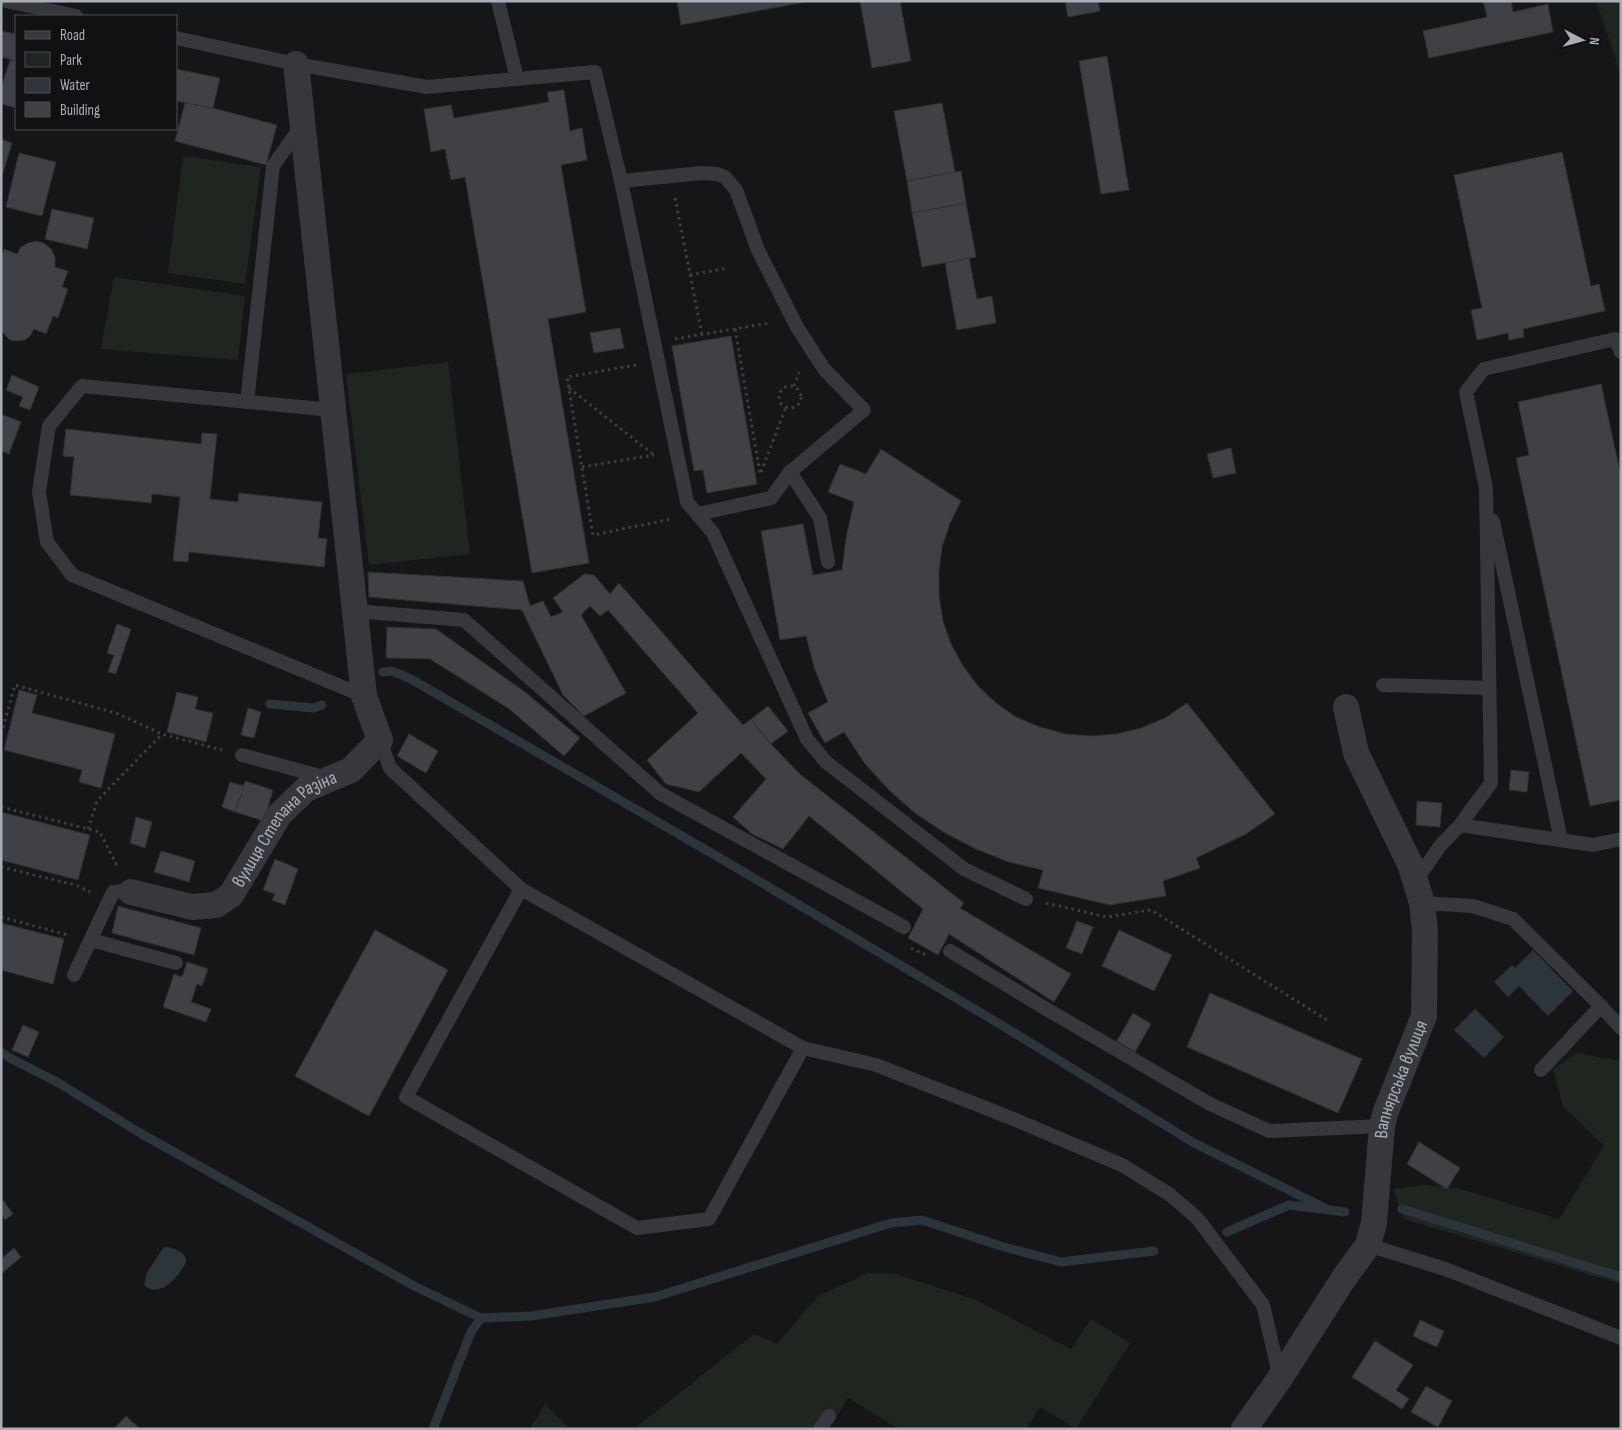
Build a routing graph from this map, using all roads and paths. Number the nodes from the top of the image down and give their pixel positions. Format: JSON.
{"nodes":[{"id":1,"x":6,"y":1,"type":"edge"},
{"id":2,"x":498,"y":1,"type":"edge"},
{"id":3,"x":71,"y":15,"type":"edge"},
{"id":4,"x":178,"y":38,"type":"edge"},
{"id":5,"x":296,"y":64,"type":"junction"},
{"id":6,"x":517,"y":79,"type":"junction"},
{"id":7,"x":303,"y":124,"type":"junction"},
{"id":8,"x":670,"y":176,"type":"junction"},
{"id":9,"x":621,"y":181,"type":"junction"},
{"id":10,"x":728,"y":268,"type":"dead end"},
{"id":11,"x":690,"y":276,"type":"junction"},
{"id":12,"x":793,"y":319,"type":"junction"},
{"id":13,"x":735,"y":329,"type":"junction"},
{"id":14,"x":702,"y":335,"type":"junction"},
{"id":15,"x":654,"y":343,"type":"junction"},
{"id":16,"x":1621,"y":352,"type":"edge"},
{"id":17,"x":659,"y":362,"type":"junction"},
{"id":18,"x":569,"y":388,"type":"junction"},
{"id":19,"x":247,"y":402,"type":"junction"},
{"id":20,"x":786,"y":407,"type":"junction"},
{"id":21,"x":333,"y":410,"type":"junction"},
{"id":22,"x":677,"y":452,"type":"junction"},
{"id":23,"x":654,"y":455,"type":"junction"},
{"id":24,"x":582,"y":467,"type":"junction"},
{"id":25,"x":790,"y":472,"type":"junction"},
{"id":26,"x":1486,"y":488,"type":"junction"},
{"id":27,"x":698,"y":514,"type":"junction"},
{"id":28,"x":828,"y":562,"type":"dead end"},
{"id":29,"x":355,"y":611,"type":"junction"},
{"id":30,"x":1383,"y":685,"type":"dead end"},
{"id":31,"x":1489,"y":688,"type":"junction"},
{"id":32,"x":364,"y":696,"type":"junction"},
{"id":33,"x":1346,"y":707,"type":"dead end"},
{"id":34,"x":1,"y":734,"type":"edge"},
{"id":35,"x":162,"y":734,"type":"junction"},
{"id":36,"x":380,"y":740,"type":"junction"},
{"id":37,"x":242,"y":755,"type":"joint"},
{"id":38,"x":331,"y":779,"type":"junction"},
{"id":39,"x":1,"y":807,"type":"edge"},
{"id":40,"x":1460,"y":825,"type":"junction"},
{"id":41,"x":88,"y":829,"type":"junction"},
{"id":42,"x":1621,"y":839,"type":"edge"},
{"id":43,"x":1561,"y":840,"type":"junction"},
{"id":44,"x":1,"y":867,"type":"edge"},
{"id":45,"x":521,"y":889,"type":"junction"},
{"id":46,"x":1419,"y":892,"type":"junction"},
{"id":47,"x":120,"y":896,"type":"junction"},
{"id":48,"x":1026,"y":899,"type":"joint"},
{"id":49,"x":1,"y":917,"type":"edge"},
{"id":50,"x":904,"y":927,"type":"joint"},
{"id":51,"x":91,"y":940,"type":"junction"},
{"id":52,"x":950,"y":951,"type":"joint"},
{"id":53,"x":176,"y":963,"type":"dead end"},
{"id":54,"x":74,"y":975,"type":"dead end"},
{"id":55,"x":1601,"y":1006,"type":"junction"},
{"id":56,"x":1327,"y":1020,"type":"dead end"},
{"id":57,"x":1621,"y":1028,"type":"edge"},
{"id":58,"x":803,"y":1048,"type":"junction"},
{"id":59,"x":1541,"y":1070,"type":"dead end"},
{"id":60,"x":1382,"y":1126,"type":"junction"},
{"id":61,"x":1368,"y":1245,"type":"junction"},
{"id":62,"x":1621,"y":1338,"type":"edge"},
{"id":63,"x":1280,"y":1378,"type":"junction"},
{"id":64,"x":829,"y":1416,"type":"dead end"},
{"id":65,"x":820,"y":1429,"type":"edge"},
{"id":66,"x":1244,"y":1429,"type":"edge"}],
"edges":[{"from":1,"to":3,"type":"lane"},
{"from":2,"to":6,"type":"lane"},
{"from":4,"to":5,"type":"lane"},
{"from":5,"to":6,"type":"lane"},
{"from":5,"to":7,"type":"street"},
{"from":6,"to":9,"type":"lane"},
{"from":7,"to":19,"type":"lane"},
{"from":7,"to":21,"type":"street"},
{"from":8,"to":9,"type":"lane"},
{"from":8,"to":11,"type":"path"},
{"from":8,"to":12,"type":"lane"},
{"from":9,"to":15,"type":"lane"},
{"from":10,"to":11,"type":"path"},
{"from":11,"to":14,"type":"path"},
{"from":12,"to":13,"type":"path"},
{"from":12,"to":25,"type":"lane"},
{"from":13,"to":14,"type":"path"},
{"from":13,"to":20,"type":"path"},
{"from":14,"to":15,"type":"path"},
{"from":15,"to":17,"type":"lane"},
{"from":16,"to":26,"type":"lane"},
{"from":17,"to":18,"type":"path"},
{"from":17,"to":22,"type":"lane"},
{"from":18,"to":23,"type":"path"},
{"from":18,"to":24,"type":"path"},
{"from":19,"to":21,"type":"lane"},
{"from":19,"to":32,"type":"lane"},
{"from":20,"to":20,"type":"path"},
{"from":21,"to":29,"type":"street"},
{"from":22,"to":23,"type":"path"},
{"from":22,"to":27,"type":"lane"},
{"from":23,"to":24,"type":"path"},
{"from":24,"to":27,"type":"path"},
{"from":25,"to":27,"type":"lane"},
{"from":25,"to":28,"type":"lane"},
{"from":26,"to":31,"type":"lane"},
{"from":26,"to":43,"type":"lane"},
{"from":27,"to":48,"type":"lane"},
{"from":29,"to":32,"type":"street"},
{"from":29,"to":50,"type":"lane"},
{"from":30,"to":31,"type":"lane"},
{"from":31,"to":40,"type":"lane"},
{"from":32,"to":36,"type":"street"},
{"from":33,"to":46,"type":"street","name":"Вапнярська вулиця"},
{"from":34,"to":35,"type":"path"},
{"from":35,"to":37,"type":"path"},
{"from":35,"to":41,"type":"path"},
{"from":36,"to":38,"type":"street","name":"вулиця Степана Разіна"},
{"from":36,"to":45,"type":"lane"},
{"from":37,"to":38,"type":"lane"},
{"from":38,"to":47,"type":"street","name":"вулиця Степана Разіна"},
{"from":39,"to":41,"type":"path"},
{"from":40,"to":43,"type":"lane"},
{"from":40,"to":46,"type":"lane"},
{"from":41,"to":47,"type":"path"},
{"from":42,"to":43,"type":"lane"},
{"from":44,"to":47,"type":"path"},
{"from":45,"to":58,"type":"lane"},
{"from":45,"to":58,"type":"lane"},
{"from":46,"to":55,"type":"lane"},
{"from":46,"to":60,"type":"street","name":"Вапнярська вулиця"},
{"from":47,"to":51,"type":"lane"},
{"from":48,"to":56,"type":"path"},
{"from":49,"to":51,"type":"path"},
{"from":50,"to":52,"type":"path"},
{"from":51,"to":53,"type":"lane"},
{"from":51,"to":54,"type":"lane"},
{"from":52,"to":60,"type":"lane"},
{"from":55,"to":57,"type":"lane"},
{"from":55,"to":59,"type":"lane"},
{"from":58,"to":63,"type":"lane"},
{"from":60,"to":61,"type":"street","name":"Вапнярська вулиця"},
{"from":61,"to":62,"type":"lane"},
{"from":61,"to":63,"type":"street","name":"Вапнярська вулиця"},
{"from":63,"to":66,"type":"street","name":"Вапнярська вулиця"},
{"from":64,"to":65,"type":"lane"}]}
